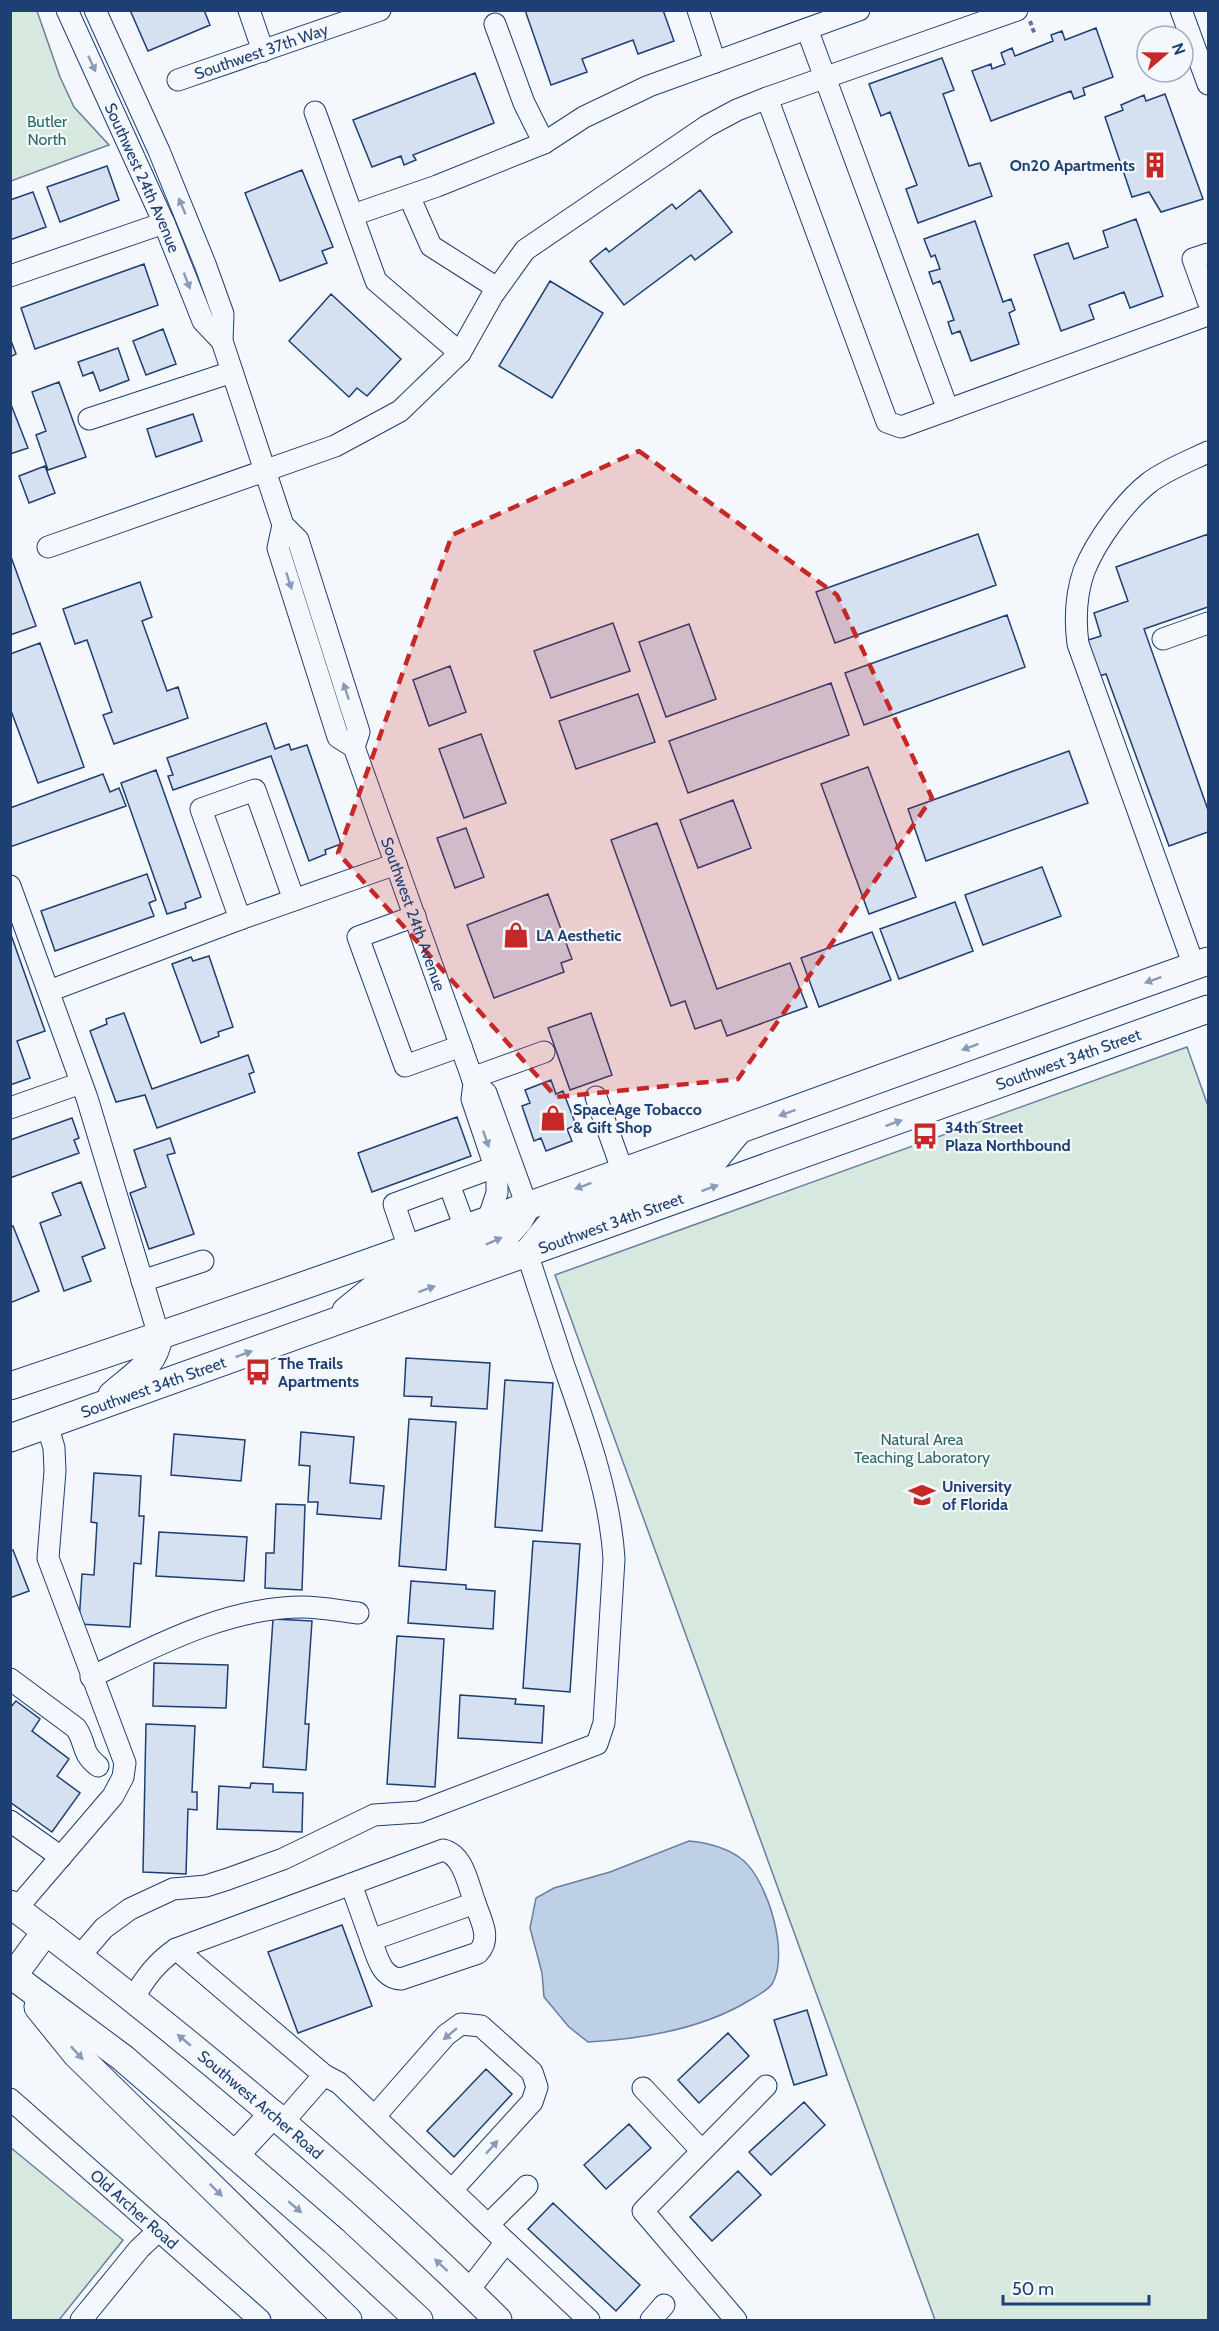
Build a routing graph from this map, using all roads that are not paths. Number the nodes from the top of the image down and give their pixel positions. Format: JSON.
{"nodes":[{"id":1,"x":67,"y":10,"type":"edge"},
{"id":2,"x":95,"y":10,"type":"edge"},
{"id":3,"x":249,"y":10,"type":"edge"},
{"id":4,"x":380,"y":10,"type":"edge"},
{"id":5,"x":698,"y":10,"type":"edge"},
{"id":6,"x":859,"y":10,"type":"edge"},
{"id":7,"x":1017,"y":10,"type":"edge"},
{"id":8,"x":1181,"y":10,"type":"edge"},
{"id":9,"x":495,"y":24,"type":"dead end"},
{"id":10,"x":807,"y":29,"type":"junction"},
{"id":11,"x":263,"y":51,"type":"junction"},
{"id":12,"x":715,"y":62,"type":"junction"},
{"id":13,"x":826,"y":77,"type":"junction"},
{"id":14,"x":178,"y":80,"type":"dead end"},
{"id":15,"x":1209,"y":84,"type":"edge"},
{"id":16,"x":767,"y":98,"type":"junction"},
{"id":17,"x":315,"y":112,"type":"dead end"},
{"id":18,"x":544,"y":143,"type":"junction"},
{"id":19,"x":409,"y":196,"type":"junction"},
{"id":20,"x":353,"y":215,"type":"junction"},
{"id":21,"x":164,"y":223,"type":"junction"},
{"id":22,"x":1209,"y":254,"type":"edge"},
{"id":23,"x":10,"y":276,"type":"edge"},
{"id":24,"x":497,"y":288,"type":"junction"},
{"id":25,"x":1209,"y":301,"type":"edge"},
{"id":26,"x":1209,"y":315,"type":"edge"},
{"id":27,"x":222,"y":341,"type":"junction"},
{"id":28,"x":460,"y":353,"type":"junction"},
{"id":29,"x":232,"y":372,"type":"junction"},
{"id":30,"x":948,"y":410,"type":"junction"},
{"id":31,"x":89,"y":419,"type":"dead end"},
{"id":32,"x":1209,"y":452,"type":"edge"},
{"id":33,"x":265,"y":471,"type":"junction"},
{"id":34,"x":48,"y":548,"type":"dead end"},
{"id":35,"x":1209,"y":623,"type":"edge"},
{"id":36,"x":1163,"y":639,"type":"dead end"},
{"id":37,"x":396,"y":864,"type":"junction"},
{"id":38,"x":11,"y":884,"type":"edge"},
{"id":39,"x":294,"y":900,"type":"junction"},
{"id":40,"x":415,"y":916,"type":"junction"},
{"id":41,"x":240,"y":919,"type":"junction"},
{"id":42,"x":1201,"y":963,"type":"edge"},
{"id":43,"x":49,"y":991,"type":"junction"},
{"id":44,"x":1209,"y":1009,"type":"edge"},
{"id":45,"x":461,"y":1046,"type":"junction"},
{"id":46,"x":544,"y":1052,"type":"dead end"},
{"id":47,"x":473,"y":1081,"type":"junction"},
{"id":48,"x":81,"y":1083,"type":"junction"},
{"id":49,"x":596,"y":1097,"type":"dead end"},
{"id":50,"x":10,"y":1108,"type":"edge"},
{"id":51,"x":739,"y":1130,"type":"junction"},
{"id":52,"x":495,"y":1167,"type":"junction"},
{"id":53,"x":623,"y":1172,"type":"junction"},
{"id":54,"x":449,"y":1184,"type":"junction"},
{"id":55,"x":527,"y":1206,"type":"junction"},
{"id":56,"x":476,"y":1224,"type":"junction"},
{"id":57,"x":409,"y":1248,"type":"junction"},
{"id":58,"x":527,"y":1253,"type":"junction"},
{"id":59,"x":203,"y":1261,"type":"dead end"},
{"id":60,"x":142,"y":1281,"type":"junction"},
{"id":61,"x":332,"y":1323,"type":"junction"},
{"id":62,"x":159,"y":1336,"type":"junction"},
{"id":63,"x":10,"y":1386,"type":"edge"},
{"id":64,"x":100,"y":1405,"type":"junction"},
{"id":65,"x":47,"y":1424,"type":"junction"},
{"id":66,"x":10,"y":1438,"type":"edge"},
{"id":67,"x":358,"y":1613,"type":"dead end"},
{"id":68,"x":91,"y":1677,"type":"junction"},
{"id":69,"x":10,"y":1679,"type":"edge"},
{"id":70,"x":98,"y":1766,"type":"dead end"},
{"id":71,"x":10,"y":1821,"type":"edge"},
{"id":72,"x":61,"y":1857,"type":"junction"},
{"id":73,"x":351,"y":1884,"type":"junction"},
{"id":74,"x":475,"y":1904,"type":"junction"},
{"id":75,"x":14,"y":1906,"type":"edge"},
{"id":76,"x":46,"y":1931,"type":"junction"},
{"id":77,"x":371,"y":1940,"type":"junction"},
{"id":78,"x":176,"y":1949,"type":"junction"},
{"id":79,"x":79,"y":1957,"type":"junction"},
{"id":80,"x":12,"y":1975,"type":"edge"},
{"id":81,"x":133,"y":1999,"type":"junction"},
{"id":82,"x":324,"y":2075,"type":"junction"},
{"id":83,"x":766,"y":2086,"type":"dead end"},
{"id":84,"x":643,"y":2088,"type":"dead end"},
{"id":85,"x":10,"y":2098,"type":"edge"},
{"id":86,"x":375,"y":2116,"type":"junction"},
{"id":87,"x":278,"y":2118,"type":"junction"},
{"id":88,"x":701,"y":2150,"type":"junction"},
{"id":89,"x":235,"y":2155,"type":"junction"},
{"id":90,"x":527,"y":2186,"type":"dead end"},
{"id":91,"x":452,"y":2190,"type":"junction"},
{"id":92,"x":489,"y":2224,"type":"junction"},
{"id":93,"x":159,"y":2230,"type":"junction"},
{"id":94,"x":506,"y":2242,"type":"junction"},
{"id":95,"x":468,"y":2291,"type":"junction"},
{"id":96,"x":81,"y":2320,"type":"edge"},
{"id":97,"x":260,"y":2320,"type":"edge"},
{"id":98,"x":348,"y":2320,"type":"edge"},
{"id":99,"x":419,"y":2320,"type":"edge"},
{"id":100,"x":498,"y":2320,"type":"edge"},
{"id":101,"x":589,"y":2320,"type":"edge"},
{"id":102,"x":736,"y":2320,"type":"edge"}],
"edges":[{"from":1,"to":21,"type":"street","name":"Southwest 24th Avenue","one_way":true},
{"from":27,"to":2,"type":"street","name":"Southwest 24th Avenue","one_way":true},
{"from":3,"to":11,"type":"street"},
{"from":4,"to":11,"type":"street","name":"Southwest 37th Way"},
{"from":5,"to":12,"type":"street"},
{"from":6,"to":10,"type":"street"},
{"from":7,"to":13,"type":"street"},
{"from":8,"to":15,"type":"street"},
{"from":9,"to":18,"type":"street"},
{"from":10,"to":12,"type":"street"},
{"from":10,"to":13,"type":"street"},
{"from":11,"to":14,"type":"street","name":"Southwest 37th Way"},
{"from":12,"to":18,"type":"street"},
{"from":13,"to":16,"type":"street"},
{"from":13,"to":30,"type":"street"},
{"from":16,"to":24,"type":"street"},
{"from":16,"to":30,"type":"street"},
{"from":17,"to":20,"type":"street"},
{"from":18,"to":19,"type":"street"},
{"from":19,"to":20,"type":"street"},
{"from":19,"to":24,"type":"street"},
{"from":20,"to":28,"type":"street"},
{"from":21,"to":23,"type":"street"},
{"from":21,"to":27,"type":"street","name":"Southwest 24th Avenue","one_way":true},
{"from":22,"to":25,"type":"street"},
{"from":24,"to":28,"type":"street"},
{"from":26,"to":30,"type":"street"},
{"from":27,"to":29,"type":"street","name":"Southwest 24th Avenue"},
{"from":28,"to":33,"type":"street"},
{"from":29,"to":31,"type":"street"},
{"from":29,"to":33,"type":"street","name":"Southwest 24th Avenue"},
{"from":32,"to":42,"type":"street"},
{"from":33,"to":34,"type":"street"},
{"from":33,"to":37,"type":"street","name":"Southwest 24th Avenue"},
{"from":35,"to":36,"type":"street"},
{"from":37,"to":39,"type":"street"},
{"from":37,"to":40,"type":"street","name":"Southwest 24th Avenue"},
{"from":38,"to":43,"type":"street"},
{"from":39,"to":41,"type":"street"},
{"from":39,"to":41,"type":"street"},
{"from":40,"to":45,"type":"street","name":"Southwest 24th Avenue"},
{"from":40,"to":45,"type":"street"},
{"from":41,"to":43,"type":"street"},
{"from":42,"to":51,"type":"main road","one_way":true},
{"from":43,"to":48,"type":"street"},
{"from":58,"to":44,"type":"main road","name":"Southwest 34th Street","one_way":true},
{"from":45,"to":47,"type":"street","name":"Southwest 24th Avenue"},
{"from":46,"to":47,"type":"street"},
{"from":47,"to":52,"type":"street","name":"Southwest 24th Avenue","one_way":true},
{"from":47,"to":55,"type":"street","name":"Southwest 24th Avenue"},
{"from":48,"to":50,"type":"street"},
{"from":48,"to":60,"type":"street"},
{"from":49,"to":53,"type":"street"},
{"from":51,"to":53,"type":"main road"},
{"from":51,"to":58,"type":"main road"},
{"from":52,"to":54,"type":"street"},
{"from":52,"to":56,"type":"street","name":"Southwest 24th Avenue"},
{"from":53,"to":55,"type":"main road","one_way":true},
{"from":54,"to":56,"type":"street"},
{"from":54,"to":57,"type":"street"},
{"from":55,"to":56,"type":"main road"},
{"from":61,"to":55,"type":"main road","one_way":true},
{"from":56,"to":57,"type":"main road"},
{"from":57,"to":62,"type":"main road"},
{"from":61,"to":58,"type":"main road","name":"Southwest 34th Street","one_way":true},
{"from":58,"to":79,"type":"street"},
{"from":59,"to":60,"type":"street"},
{"from":60,"to":62,"type":"street"},
{"from":64,"to":61,"type":"main road","name":"Southwest 34th Street","one_way":true},
{"from":62,"to":63,"type":"main road"},
{"from":62,"to":64,"type":"main road"},
{"from":64,"to":65,"type":"main road","name":"Southwest 34th Street"},
{"from":65,"to":66,"type":"main road","name":"Southwest 34th Street"},
{"from":65,"to":68,"type":"street"},
{"from":67,"to":68,"type":"street"},
{"from":68,"to":72,"type":"street"},
{"from":69,"to":70,"type":"street"},
{"from":71,"to":72,"type":"street"},
{"from":72,"to":75,"type":"street"},
{"from":73,"to":74,"type":"street"},
{"from":73,"to":77,"type":"street"},
{"from":73,"to":78,"type":"street"},
{"from":74,"to":77,"type":"street"},
{"from":74,"to":77,"type":"street"},
{"from":75,"to":76,"type":"main road","name":"Southwest Archer Road"},
{"from":76,"to":79,"type":"main road","name":"Southwest Archer Road"},
{"from":76,"to":80,"type":"main road"},
{"from":78,"to":81,"type":"street"},
{"from":78,"to":82,"type":"street"},
{"from":79,"to":81,"type":"main road","name":"Southwest Archer Road"},
{"from":80,"to":89,"type":"main road"},
{"from":80,"to":98,"type":"main road","one_way":true},
{"from":87,"to":81,"type":"main road","name":"Southwest Archer Road","one_way":true},
{"from":82,"to":86,"type":"street"},
{"from":82,"to":87,"type":"street"},
{"from":83,"to":88,"type":"street"},
{"from":84,"to":88,"type":"street"},
{"from":85,"to":93,"type":"street","name":"Old Archer Road"},
{"from":86,"to":91,"type":"street"},
{"from":91,"to":86,"type":"street","one_way":true},
{"from":87,"to":89,"type":"main road"},
{"from":95,"to":87,"type":"main road","name":"Southwest Archer Road","one_way":true},
{"from":88,"to":102,"type":"street"},
{"from":89,"to":99,"type":"main road","one_way":true},
{"from":90,"to":92,"type":"street"},
{"from":91,"to":92,"type":"street"},
{"from":92,"to":94,"type":"street"},
{"from":93,"to":96,"type":"street"},
{"from":93,"to":97,"type":"street","name":"Old Archer Road"},
{"from":94,"to":95,"type":"street"},
{"from":94,"to":101,"type":"street"},
{"from":95,"to":100,"type":"main road","name":"Southwest Archer Road"}]}
